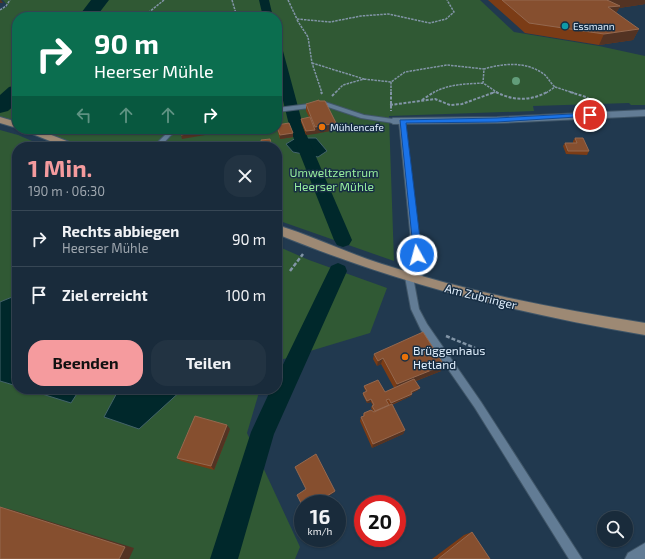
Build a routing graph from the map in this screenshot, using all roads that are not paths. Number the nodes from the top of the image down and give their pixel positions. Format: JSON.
{"nodes":[{"id":1,"x":282,"y":110,"type":"edge"},
{"id":2,"x":645,"y":113,"type":"edge"},
{"id":3,"x":0,"y":120,"type":"edge"},
{"id":4,"x":398,"y":121,"type":"junction"},
{"id":5,"x":12,"y":124,"type":"edge"},
{"id":6,"x":41,"y":134,"type":"edge"},
{"id":7,"x":170,"y":134,"type":"edge"},
{"id":8,"x":61,"y":142,"type":"edge"},
{"id":9,"x":161,"y":142,"type":"edge"},
{"id":10,"x":282,"y":231,"type":"edge"},
{"id":11,"x":414,"y":278,"type":"junction"},
{"id":12,"x":645,"y":329,"type":"edge"},
{"id":13,"x":645,"y":552,"type":"edge"},
{"id":14,"x":576,"y":559,"type":"edge"},
{"id":15,"x":634,"y":559,"type":"edge"}],
"edges":[{"from":1,"to":4,"type":"lane"},
{"from":2,"to":4,"type":"street"},
{"from":3,"to":5,"type":"main road"},
{"from":4,"to":11,"type":"lane"},
{"from":6,"to":8,"type":"main road"},
{"from":7,"to":9,"type":"lane"},
{"from":10,"to":11,"type":"main road","name":"Am Zubringer"},
{"from":11,"to":12,"type":"main road","name":"Am Zubringer"},
{"from":11,"to":14,"type":"lane"},
{"from":13,"to":15,"type":"street"}]}
